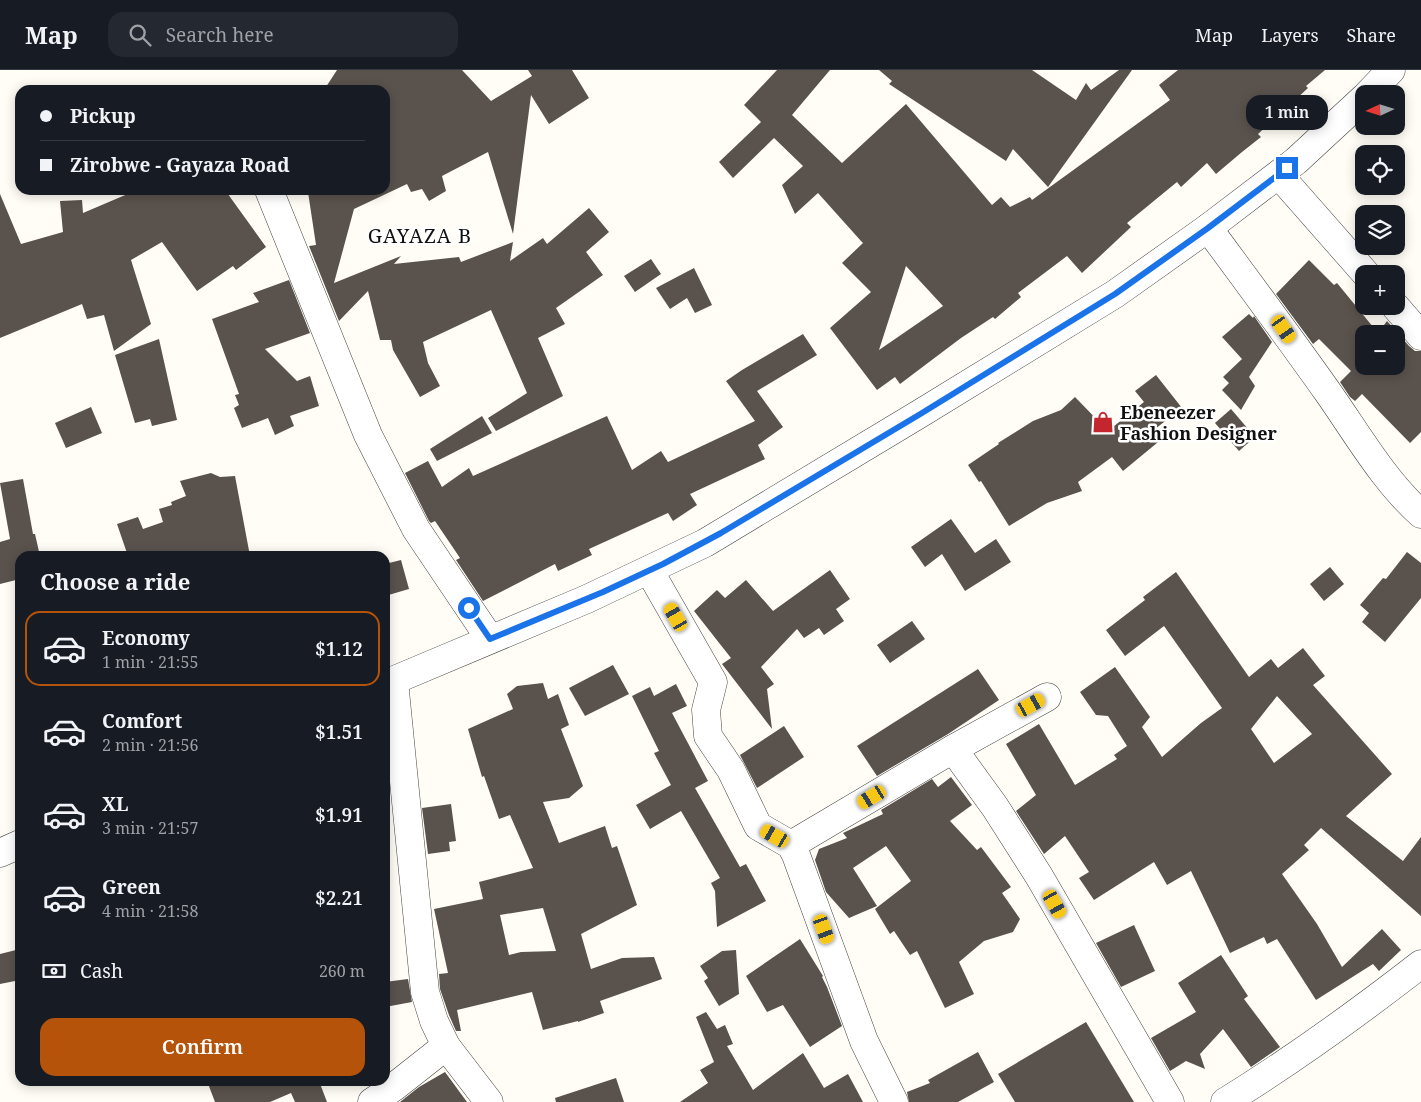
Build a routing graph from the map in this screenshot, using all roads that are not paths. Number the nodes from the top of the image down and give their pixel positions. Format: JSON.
{"nodes":[{"id":1,"x":1391,"y":70,"type":"edge"},
{"id":2,"x":1377,"y":85,"type":"edge"},
{"id":3,"x":1355,"y":106,"type":"edge"},
{"id":4,"x":1279,"y":174,"type":"junction"},
{"id":5,"x":271,"y":195,"type":"edge"},
{"id":6,"x":1208,"y":228,"type":"junction"},
{"id":7,"x":1358,"y":265,"type":"edge"},
{"id":8,"x":1403,"y":315,"type":"edge"},
{"id":9,"x":1421,"y":336,"type":"edge"},
{"id":10,"x":1421,"y":514,"type":"edge"},
{"id":11,"x":650,"y":570,"type":"junction"},
{"id":12,"x":490,"y":639,"type":"junction"},
{"id":13,"x":390,"y":683,"type":"edge"},
{"id":14,"x":390,"y":691,"type":"edge"},
{"id":15,"x":1047,"y":696,"type":"dead end"},
{"id":16,"x":953,"y":748,"type":"junction"},
{"id":17,"x":791,"y":845,"type":"junction"},
{"id":18,"x":15,"y":846,"type":"edge"},
{"id":19,"x":0,"y":853,"type":"edge"},
{"id":20,"x":1421,"y":964,"type":"edge"},
{"id":21,"x":446,"y":1046,"type":"junction"},
{"id":22,"x":372,"y":1102,"type":"edge"},
{"id":23,"x":489,"y":1102,"type":"edge"},
{"id":24,"x":894,"y":1102,"type":"edge"},
{"id":25,"x":1170,"y":1102,"type":"edge"},
{"id":26,"x":1226,"y":1102,"type":"edge"}],
"edges":[{"from":1,"to":2,"type":"street"},
{"from":3,"to":4,"type":"street"},
{"from":4,"to":6,"type":"street"},
{"from":4,"to":7,"type":"street"},
{"from":5,"to":12,"type":"street"},
{"from":6,"to":10,"type":"street"},
{"from":6,"to":11,"type":"street"},
{"from":8,"to":9,"type":"street"},
{"from":11,"to":12,"type":"street"},
{"from":11,"to":17,"type":"street"},
{"from":12,"to":13,"type":"street"},
{"from":14,"to":21,"type":"street"},
{"from":15,"to":16,"type":"street"},
{"from":16,"to":17,"type":"street"},
{"from":16,"to":25,"type":"street"},
{"from":17,"to":24,"type":"street"},
{"from":18,"to":19,"type":"street"},
{"from":20,"to":26,"type":"street"},
{"from":21,"to":22,"type":"street"},
{"from":21,"to":23,"type":"street"}]}
